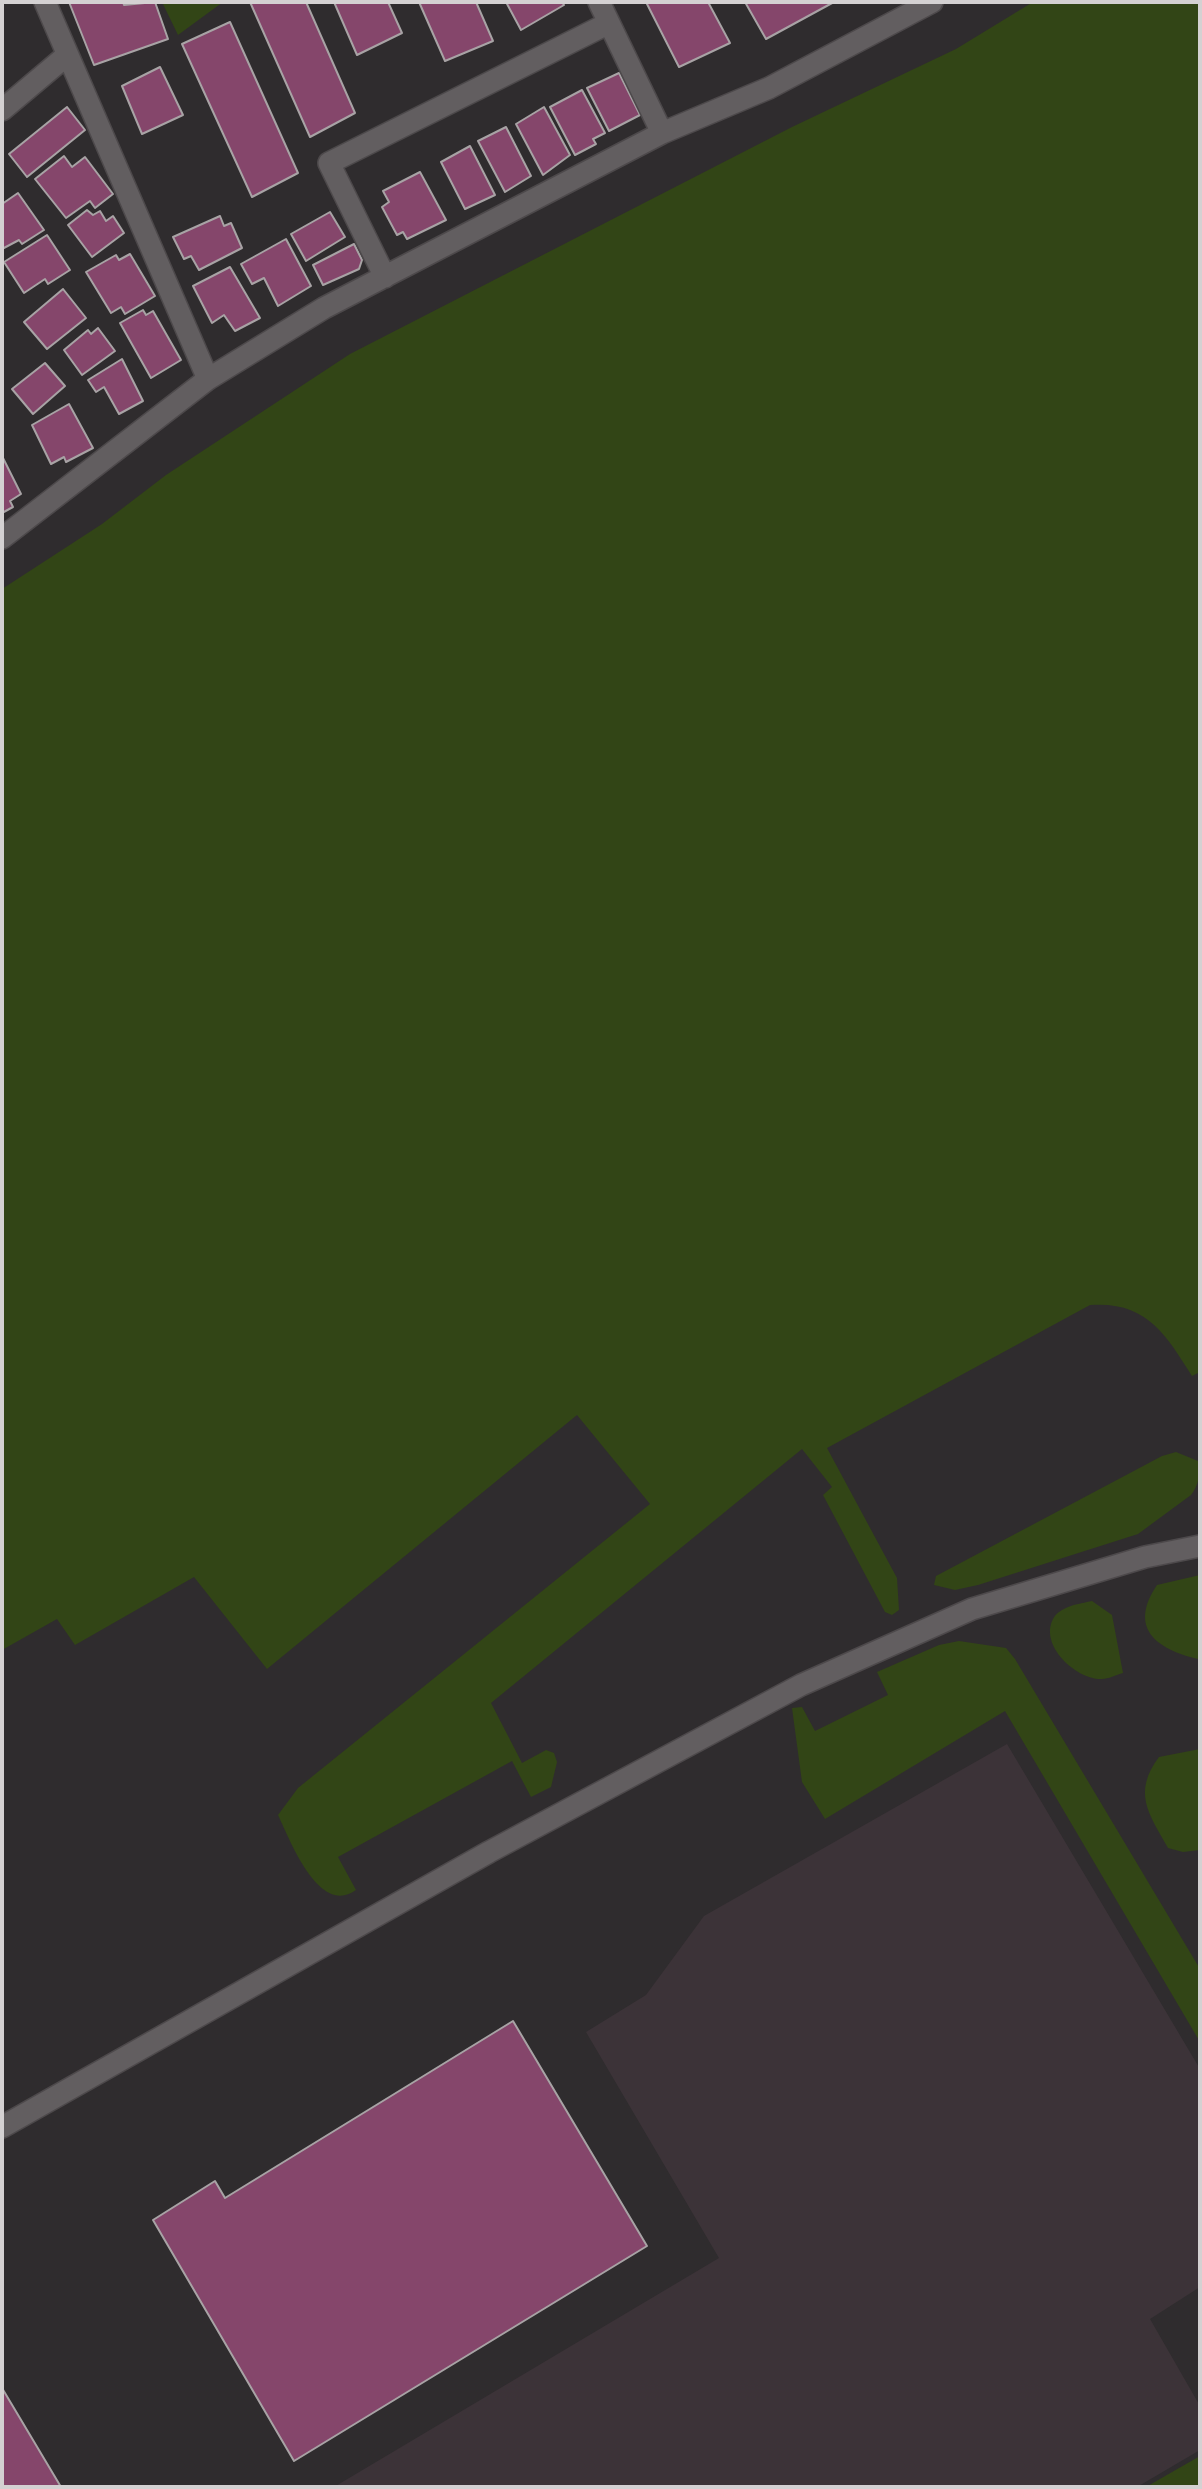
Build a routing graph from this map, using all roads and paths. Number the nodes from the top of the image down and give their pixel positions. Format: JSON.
{"nodes":[{"id":1,"x":45,"y":2,"type":"edge"},
{"id":2,"x":598,"y":2,"type":"edge"},
{"id":3,"x":932,"y":2,"type":"edge"},
{"id":4,"x":609,"y":23,"type":"junction"},
{"id":5,"x":66,"y":56,"type":"junction"},
{"id":6,"x":2,"y":110,"type":"edge"},
{"id":7,"x":662,"y":133,"type":"junction"},
{"id":8,"x":385,"y":277,"type":"junction"},
{"id":9,"x":208,"y":379,"type":"junction"},
{"id":10,"x":2,"y":538,"type":"edge"},
{"id":11,"x":1200,"y":1546,"type":"edge"},
{"id":12,"x":2,"y":2127,"type":"edge"}],
"edges":[{"from":1,"to":5,"type":"street"},
{"from":2,"to":4,"type":"street"},
{"from":3,"to":7,"type":"street"},
{"from":4,"to":7,"type":"street"},
{"from":4,"to":8,"type":"street"},
{"from":5,"to":6,"type":"street"},
{"from":5,"to":9,"type":"street"},
{"from":7,"to":8,"type":"street"},
{"from":8,"to":9,"type":"street"},
{"from":9,"to":10,"type":"street"},
{"from":11,"to":12,"type":"street"}]}
